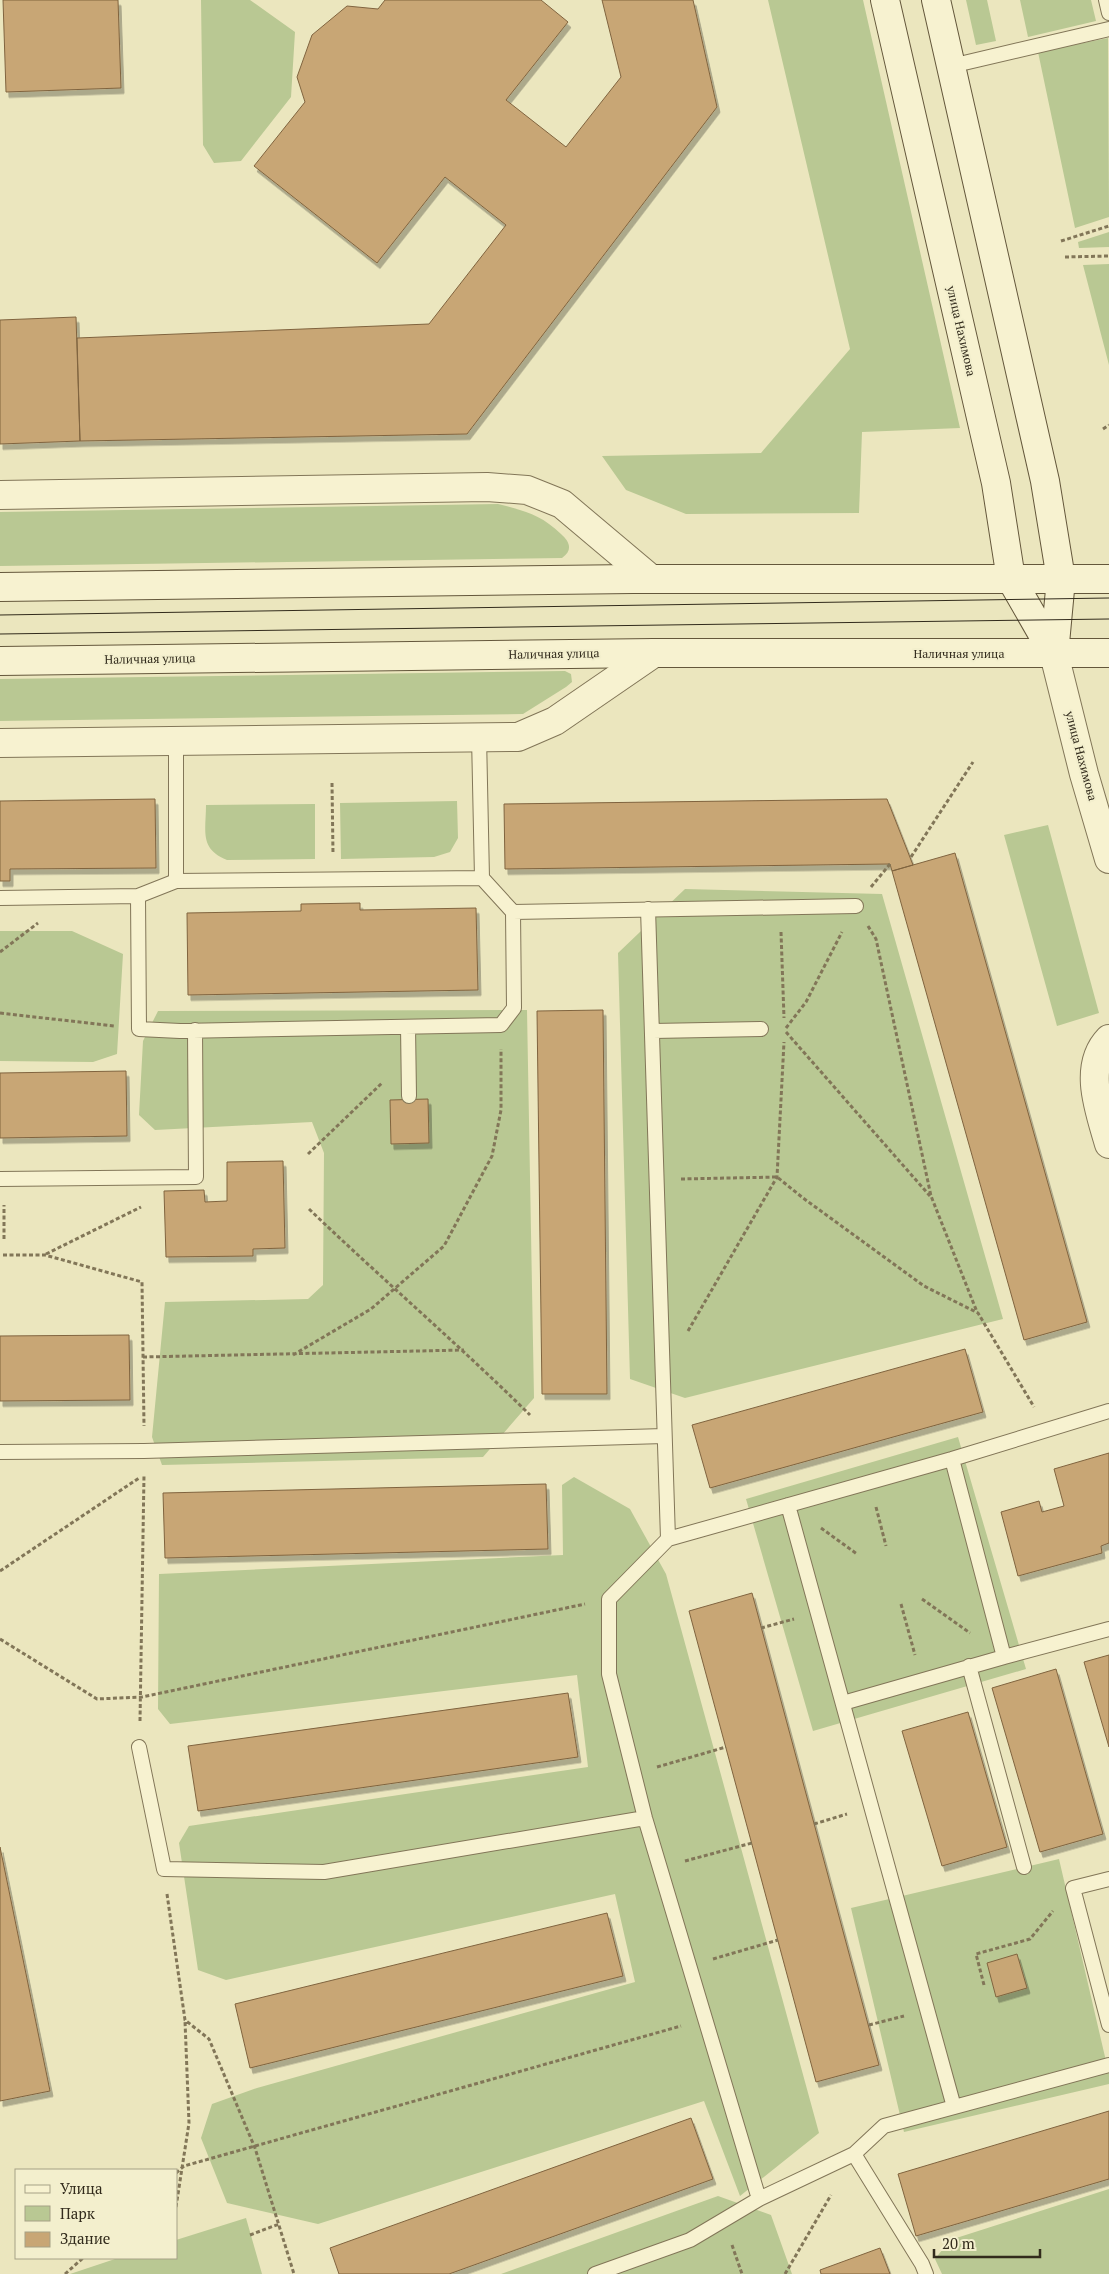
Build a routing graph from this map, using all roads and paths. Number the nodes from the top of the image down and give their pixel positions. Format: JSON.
{"nodes":[{"id":1,"x":885,"y":0,"type":"edge"},
{"id":2,"x":936,"y":0,"type":"edge"},
{"id":3,"x":1106,"y":0,"type":"edge"},
{"id":4,"x":1109,"y":13,"type":"edge"},
{"id":5,"x":1109,"y":29,"type":"edge"},
{"id":6,"x":951,"y":66,"type":"junction"},
{"id":7,"x":1109,"y":226,"type":"edge"},
{"id":8,"x":1061,"y":241,"type":"dead end"},
{"id":9,"x":1109,"y":256,"type":"edge"},
{"id":10,"x":1065,"y":257,"type":"dead end"},
{"id":11,"x":1109,"y":425,"type":"edge"},
{"id":12,"x":1109,"y":429,"type":"edge"},
{"id":13,"x":0,"y":494,"type":"edge"},
{"id":14,"x":1109,"y":578,"type":"edge"},
{"id":15,"x":651,"y":579,"type":"junction"},
{"id":16,"x":1011,"y":579,"type":"junction"},
{"id":17,"x":1061,"y":579,"type":"junction"},
{"id":18,"x":0,"y":587,"type":"edge"},
{"id":19,"x":654,"y":653,"type":"junction"},
{"id":20,"x":1109,"y":653,"type":"edge"},
{"id":21,"x":1054,"y":654,"type":"junction"},
{"id":22,"x":0,"y":661,"type":"edge"},
{"id":23,"x":479,"y":736,"type":"junction"},
{"id":24,"x":176,"y":741,"type":"junction"},
{"id":25,"x":0,"y":744,"type":"edge"},
{"id":26,"x":973,"y":762,"type":"dead end"},
{"id":27,"x":332,"y":782,"type":"dead end"},
{"id":28,"x":910,"y":857,"type":"dead end"},
{"id":29,"x":1109,"y":859,"type":"edge"},
{"id":30,"x":482,"y":878,"type":"junction"},
{"id":31,"x":333,"y":880,"type":"junction"},
{"id":32,"x":176,"y":882,"type":"junction"},
{"id":33,"x":138,"y":896,"type":"junction"},
{"id":34,"x":0,"y":898,"type":"edge"},
{"id":35,"x":780,"y":906,"type":"junction"},
{"id":36,"x":856,"y":906,"type":"junction"},
{"id":37,"x":648,"y":909,"type":"junction"},
{"id":38,"x":513,"y":912,"type":"junction"},
{"id":39,"x":0,"y":1013,"type":"edge"},
{"id":40,"x":501,"y":1025,"type":"junction"},
{"id":41,"x":408,"y":1027,"type":"junction"},
{"id":42,"x":140,"y":1029,"type":"junction"},
{"id":43,"x":761,"y":1029,"type":"dead end"},
{"id":44,"x":195,"y":1030,"type":"junction"},
{"id":45,"x":784,"y":1030,"type":"junction"},
{"id":46,"x":653,"y":1031,"type":"junction"},
{"id":47,"x":1109,"y":1039,"type":"edge"},
{"id":48,"x":408,"y":1057,"type":"junction"},
{"id":49,"x":409,"y":1096,"type":"dead end"},
{"id":50,"x":1109,"y":1144,"type":"edge"},
{"id":51,"x":308,"y":1154,"type":"dead end"},
{"id":52,"x":777,"y":1177,"type":"junction"},
{"id":53,"x":2,"y":1178,"type":"edge"},
{"id":54,"x":657,"y":1179,"type":"junction"},
{"id":55,"x":931,"y":1196,"type":"junction"},
{"id":56,"x":141,"y":1207,"type":"dead end"},
{"id":57,"x":309,"y":1209,"type":"dead end"},
{"id":58,"x":4,"y":1239,"type":"dead end"},
{"id":59,"x":3,"y":1255,"type":"dead end"},
{"id":60,"x":45,"y":1255,"type":"junction"},
{"id":61,"x":394,"y":1289,"type":"junction"},
{"id":62,"x":978,"y":1313,"type":"junction"},
{"id":63,"x":688,"y":1332,"type":"dead end"},
{"id":64,"x":464,"y":1350,"type":"junction"},
{"id":65,"x":293,"y":1355,"type":"junction"},
{"id":66,"x":143,"y":1357,"type":"junction"},
{"id":67,"x":1109,"y":1411,"type":"edge"},
{"id":68,"x":1047,"y":1429,"type":"junction"},
{"id":69,"x":664,"y":1436,"type":"junction"},
{"id":70,"x":555,"y":1439,"type":"junction"},
{"id":71,"x":144,"y":1450,"type":"junction"},
{"id":72,"x":0,"y":1452,"type":"edge"},
{"id":73,"x":952,"y":1459,"type":"junction"},
{"id":74,"x":144,"y":1474,"type":"junction"},
{"id":75,"x":870,"y":1482,"type":"junction"},
{"id":76,"x":788,"y":1505,"type":"junction"},
{"id":77,"x":668,"y":1539,"type":"junction"},
{"id":78,"x":886,"y":1546,"type":"dead end"},
{"id":79,"x":0,"y":1571,"type":"edge"},
{"id":80,"x":609,"y":1599,"type":"junction"},
{"id":81,"x":922,"y":1599,"type":"dead end"},
{"id":82,"x":901,"y":1604,"type":"dead end"},
{"id":83,"x":818,"y":1613,"type":"junction"},
{"id":84,"x":761,"y":1628,"type":"dead end"},
{"id":85,"x":1109,"y":1629,"type":"edge"},
{"id":86,"x":0,"y":1639,"type":"edge"},
{"id":87,"x":1004,"y":1656,"type":"junction"},
{"id":88,"x":969,"y":1666,"type":"junction"},
{"id":89,"x":921,"y":1680,"type":"junction"},
{"id":90,"x":142,"y":1697,"type":"junction"},
{"id":91,"x":843,"y":1703,"type":"junction"},
{"id":92,"x":139,"y":1747,"type":"joint"},
{"id":93,"x":726,"y":1747,"type":"dead end"},
{"id":94,"x":634,"y":1773,"type":"junction"},
{"id":95,"x":871,"y":1807,"type":"junction"},
{"id":96,"x":645,"y":1818,"type":"junction"},
{"id":97,"x":814,"y":1824,"type":"dead end"},
{"id":98,"x":752,"y":1843,"type":"dead end"},
{"id":99,"x":1024,"y":1867,"type":"dead end"},
{"id":100,"x":660,"y":1868,"type":"junction"},
{"id":101,"x":164,"y":1869,"type":"junction"},
{"id":102,"x":1109,"y":1879,"type":"edge"},
{"id":103,"x":1073,"y":1888,"type":"junction"},
{"id":104,"x":778,"y":1940,"type":"dead end"},
{"id":105,"x":689,"y":1966,"type":"junction"},
{"id":106,"x":984,"y":1985,"type":"dead end"},
{"id":107,"x":927,"y":2010,"type":"junction"},
{"id":108,"x":705,"y":2019,"type":"junction"},
{"id":109,"x":184,"y":2020,"type":"junction"},
{"id":110,"x":868,"y":2025,"type":"dead end"},
{"id":111,"x":1109,"y":2025,"type":"edge"},
{"id":112,"x":1109,"y":2065,"type":"edge"},
{"id":113,"x":954,"y":2107,"type":"junction"},
{"id":114,"x":254,"y":2148,"type":"junction"},
{"id":115,"x":854,"y":2154,"type":"junction"},
{"id":116,"x":184,"y":2166,"type":"junction"},
{"id":117,"x":178,"y":2171,"type":"edge"},
{"id":118,"x":178,"y":2197,"type":"edge"},
{"id":119,"x":759,"y":2199,"type":"junction"},
{"id":120,"x":279,"y":2224,"type":"junction"},
{"id":121,"x":250,"y":2235,"type":"dead end"},
{"id":122,"x":81,"y":2259,"type":"edge"},
{"id":123,"x":65,"y":2274,"type":"edge"},
{"id":124,"x":294,"y":2274,"type":"edge"},
{"id":125,"x":595,"y":2274,"type":"edge"},
{"id":126,"x":784,"y":2274,"type":"edge"},
{"id":127,"x":926,"y":2274,"type":"edge"}],
"edges":[{"from":1,"to":16,"type":"main road","name":"улица Нахимова"},
{"from":2,"to":6,"type":"main road","name":"улица Нахимова"},
{"from":3,"to":4,"type":"lane"},
{"from":5,"to":6,"type":"lane"},
{"from":6,"to":17,"type":"main road","name":"улица Нахимова"},
{"from":7,"to":8,"type":"path"},
{"from":9,"to":10,"type":"path"},
{"from":11,"to":12,"type":"path"},
{"from":13,"to":15,"type":"main road"},
{"from":14,"to":17,"type":"main road"},
{"from":15,"to":16,"type":"main road"},
{"from":15,"to":18,"type":"main road"},
{"from":16,"to":17,"type":"main road"},
{"from":16,"to":21,"type":"main road","name":"улица Нахимова"},
{"from":17,"to":21,"type":"main road","name":"улица Нахимова"},
{"from":19,"to":21,"type":"main road","name":"Наличная улица"},
{"from":19,"to":22,"type":"main road","name":"Наличная улица"},
{"from":19,"to":23,"type":"main road"},
{"from":20,"to":21,"type":"main road","name":"Наличная улица"},
{"from":21,"to":29,"type":"main road","name":"улица Нахимова"},
{"from":23,"to":24,"type":"main road"},
{"from":23,"to":30,"type":"lane"},
{"from":24,"to":25,"type":"main road"},
{"from":24,"to":32,"type":"lane"},
{"from":26,"to":28,"type":"path"},
{"from":27,"to":31,"type":"path"},
{"from":30,"to":31,"type":"lane"},
{"from":30,"to":38,"type":"lane"},
{"from":31,"to":32,"type":"lane"},
{"from":32,"to":33,"type":"lane"},
{"from":33,"to":34,"type":"lane"},
{"from":33,"to":42,"type":"lane"},
{"from":35,"to":36,"type":"lane"},
{"from":35,"to":37,"type":"lane"},
{"from":35,"to":45,"type":"path"},
{"from":36,"to":45,"type":"path"},
{"from":36,"to":55,"type":"path"},
{"from":37,"to":38,"type":"lane"},
{"from":37,"to":46,"type":"lane"},
{"from":38,"to":40,"type":"lane"},
{"from":39,"to":42,"type":"path"},
{"from":40,"to":41,"type":"lane"},
{"from":40,"to":61,"type":"path"},
{"from":41,"to":44,"type":"lane"},
{"from":41,"to":48,"type":"lane"},
{"from":42,"to":44,"type":"lane"},
{"from":43,"to":46,"type":"lane"},
{"from":44,"to":53,"type":"lane"},
{"from":45,"to":52,"type":"path"},
{"from":45,"to":55,"type":"path"},
{"from":46,"to":54,"type":"lane"},
{"from":47,"to":50,"type":"main road"},
{"from":48,"to":49,"type":"lane"},
{"from":48,"to":51,"type":"path"},
{"from":52,"to":54,"type":"path"},
{"from":52,"to":62,"type":"path"},
{"from":52,"to":63,"type":"path"},
{"from":53,"to":58,"type":"path"},
{"from":54,"to":69,"type":"lane"},
{"from":55,"to":62,"type":"path"},
{"from":56,"to":60,"type":"path"},
{"from":57,"to":61,"type":"path"},
{"from":59,"to":60,"type":"path"},
{"from":60,"to":66,"type":"path"},
{"from":61,"to":64,"type":"path"},
{"from":61,"to":65,"type":"path"},
{"from":62,"to":68,"type":"path"},
{"from":64,"to":65,"type":"path"},
{"from":64,"to":70,"type":"path"},
{"from":65,"to":66,"type":"path"},
{"from":66,"to":71,"type":"path"},
{"from":67,"to":68,"type":"lane"},
{"from":68,"to":73,"type":"lane"},
{"from":69,"to":70,"type":"lane"},
{"from":69,"to":77,"type":"lane"},
{"from":70,"to":71,"type":"lane"},
{"from":71,"to":72,"type":"lane"},
{"from":71,"to":74,"type":"path"},
{"from":73,"to":75,"type":"lane"},
{"from":73,"to":87,"type":"lane"},
{"from":74,"to":79,"type":"path"},
{"from":74,"to":90,"type":"path"},
{"from":75,"to":76,"type":"lane"},
{"from":75,"to":78,"type":"path"},
{"from":76,"to":77,"type":"lane"},
{"from":76,"to":83,"type":"lane"},
{"from":77,"to":80,"type":"lane"},
{"from":80,"to":90,"type":"path"},
{"from":80,"to":94,"type":"lane"},
{"from":81,"to":87,"type":"path"},
{"from":82,"to":89,"type":"path"},
{"from":83,"to":84,"type":"path"},
{"from":83,"to":91,"type":"lane"},
{"from":85,"to":87,"type":"lane"},
{"from":86,"to":90,"type":"path"},
{"from":87,"to":88,"type":"lane"},
{"from":88,"to":89,"type":"lane"},
{"from":88,"to":99,"type":"lane"},
{"from":89,"to":91,"type":"lane"},
{"from":90,"to":92,"type":"path"},
{"from":91,"to":95,"type":"lane"},
{"from":92,"to":101,"type":"lane"},
{"from":93,"to":94,"type":"path"},
{"from":94,"to":96,"type":"lane"},
{"from":95,"to":97,"type":"path"},
{"from":95,"to":107,"type":"lane"},
{"from":96,"to":100,"type":"lane"},
{"from":96,"to":101,"type":"lane"},
{"from":98,"to":100,"type":"path"},
{"from":100,"to":105,"type":"lane"},
{"from":101,"to":109,"type":"path"},
{"from":102,"to":103,"type":"lane"},
{"from":103,"to":106,"type":"path"},
{"from":103,"to":111,"type":"lane"},
{"from":104,"to":105,"type":"path"},
{"from":105,"to":108,"type":"lane"},
{"from":107,"to":110,"type":"path"},
{"from":107,"to":113,"type":"lane"},
{"from":108,"to":114,"type":"path"},
{"from":108,"to":119,"type":"lane"},
{"from":109,"to":114,"type":"path"},
{"from":109,"to":116,"type":"path"},
{"from":112,"to":113,"type":"lane"},
{"from":113,"to":115,"type":"lane"},
{"from":114,"to":116,"type":"path"},
{"from":114,"to":120,"type":"path"},
{"from":115,"to":119,"type":"lane"},
{"from":115,"to":126,"type":"path"},
{"from":115,"to":127,"type":"lane"},
{"from":116,"to":117,"type":"path"},
{"from":116,"to":118,"type":"path"},
{"from":119,"to":125,"type":"lane"},
{"from":120,"to":121,"type":"path"},
{"from":120,"to":124,"type":"path"},
{"from":122,"to":123,"type":"path"}]}
